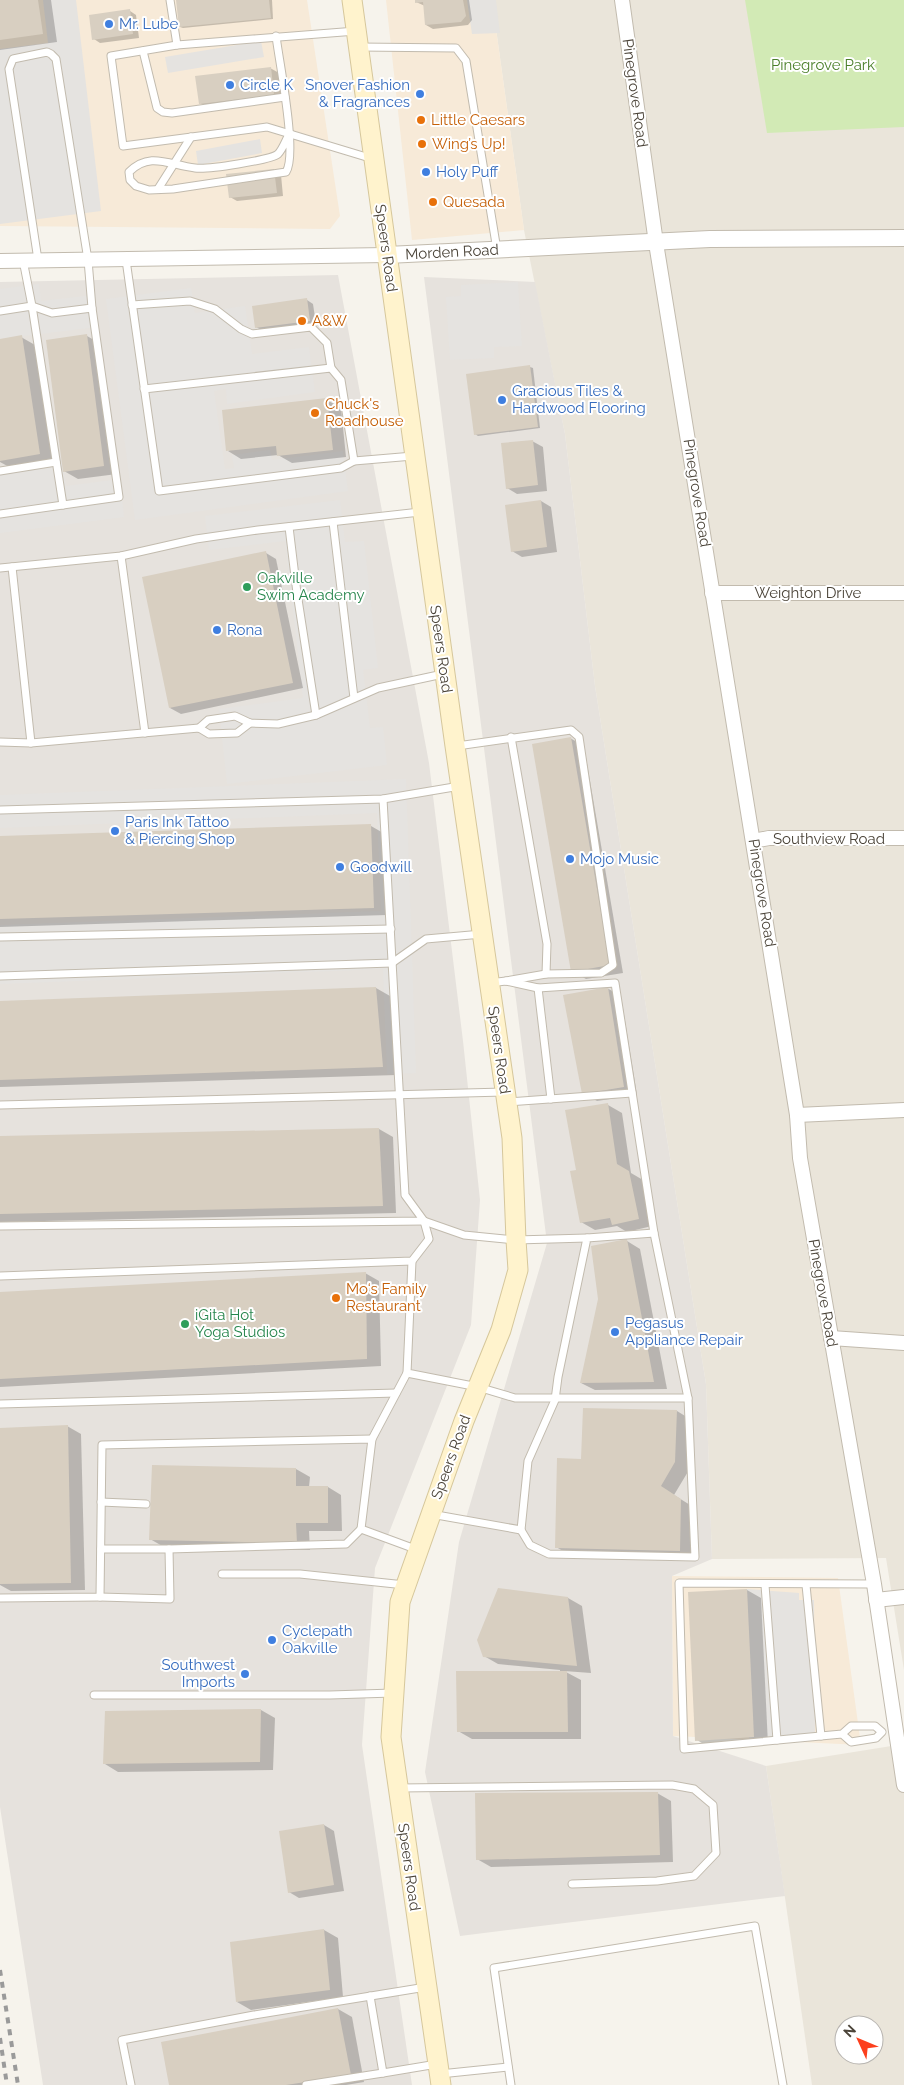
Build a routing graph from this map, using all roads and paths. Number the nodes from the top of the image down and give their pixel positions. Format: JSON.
{"nodes":[{"id":1,"x":170,"y":0,"type":"edge"},
{"id":2,"x":352,"y":0,"type":"edge"},
{"id":3,"x":622,"y":0,"type":"edge"},
{"id":4,"x":276,"y":36,"type":"junction"},
{"id":5,"x":357,"y":39,"type":"junction"},
{"id":6,"x":177,"y":46,"type":"junction"},
{"id":7,"x":143,"y":51,"type":"junction"},
{"id":8,"x":284,"y":97,"type":"junction"},
{"id":9,"x":290,"y":134,"type":"junction"},
{"id":10,"x":191,"y":137,"type":"junction"},
{"id":11,"x":374,"y":160,"type":"junction"},
{"id":12,"x":174,"y":164,"type":"junction"},
{"id":13,"x":158,"y":189,"type":"junction"},
{"id":14,"x":904,"y":238,"type":"edge"},
{"id":15,"x":656,"y":243,"type":"junction"},
{"id":16,"x":497,"y":250,"type":"junction"},
{"id":17,"x":387,"y":255,"type":"junction"},
{"id":18,"x":24,"y":260,"type":"junction"},
{"id":19,"x":38,"y":260,"type":"junction"},
{"id":20,"x":88,"y":260,"type":"junction"},
{"id":21,"x":126,"y":260,"type":"junction"},
{"id":22,"x":0,"y":261,"type":"edge"},
{"id":23,"x":132,"y":305,"type":"junction"},
{"id":24,"x":32,"y":306,"type":"junction"},
{"id":25,"x":92,"y":308,"type":"junction"},
{"id":26,"x":0,"y":311,"type":"edge"},
{"id":27,"x":331,"y":368,"type":"junction"},
{"id":28,"x":144,"y":389,"type":"junction"},
{"id":29,"x":414,"y":456,"type":"junction"},
{"id":30,"x":354,"y":461,"type":"junction"},
{"id":31,"x":56,"y":462,"type":"junction"},
{"id":32,"x":0,"y":471,"type":"edge"},
{"id":33,"x":63,"y":505,"type":"junction"},
{"id":34,"x":422,"y":511,"type":"junction"},
{"id":35,"x":0,"y":514,"type":"edge"},
{"id":36,"x":333,"y":522,"type":"junction"},
{"id":37,"x":289,"y":526,"type":"junction"},
{"id":38,"x":121,"y":556,"type":"junction"},
{"id":39,"x":12,"y":567,"type":"junction"},
{"id":40,"x":0,"y":568,"type":"edge"},
{"id":41,"x":904,"y":592,"type":"edge"},
{"id":42,"x":712,"y":593,"type":"junction"},
{"id":43,"x":445,"y":674,"type":"junction"},
{"id":44,"x":354,"y":698,"type":"junction"},
{"id":45,"x":316,"y":714,"type":"junction"},
{"id":46,"x":250,"y":723,"type":"junction"},
{"id":47,"x":199,"y":728,"type":"junction"},
{"id":48,"x":145,"y":733,"type":"junction"},
{"id":49,"x":511,"y":737,"type":"junction"},
{"id":50,"x":0,"y":742,"type":"edge"},
{"id":51,"x":31,"y":742,"type":"junction"},
{"id":52,"x":454,"y":746,"type":"junction"},
{"id":53,"x":460,"y":786,"type":"junction"},
{"id":54,"x":383,"y":799,"type":"junction"},
{"id":55,"x":0,"y":810,"type":"edge"},
{"id":56,"x":904,"y":838,"type":"edge"},
{"id":57,"x":753,"y":841,"type":"junction"},
{"id":58,"x":390,"y":929,"type":"junction"},
{"id":59,"x":482,"y":934,"type":"junction"},
{"id":60,"x":0,"y":936,"type":"edge"},
{"id":61,"x":392,"y":964,"type":"junction"},
{"id":62,"x":546,"y":974,"type":"junction"},
{"id":63,"x":0,"y":976,"type":"edge"},
{"id":64,"x":498,"y":982,"type":"junction"},
{"id":65,"x":538,"y":988,"type":"junction"},
{"id":66,"x":632,"y":1094,"type":"junction"},
{"id":67,"x":400,"y":1095,"type":"junction"},
{"id":68,"x":506,"y":1097,"type":"junction"},
{"id":69,"x":551,"y":1099,"type":"junction"},
{"id":70,"x":0,"y":1105,"type":"edge"},
{"id":71,"x":904,"y":1110,"type":"edge"},
{"id":72,"x":797,"y":1115,"type":"junction"},
{"id":73,"x":424,"y":1221,"type":"junction"},
{"id":74,"x":0,"y":1226,"type":"edge"},
{"id":75,"x":654,"y":1233,"type":"junction"},
{"id":76,"x":587,"y":1238,"type":"junction"},
{"id":77,"x":516,"y":1240,"type":"junction"},
{"id":78,"x":412,"y":1260,"type":"junction"},
{"id":79,"x":0,"y":1276,"type":"edge"},
{"id":80,"x":831,"y":1338,"type":"junction"},
{"id":81,"x":904,"y":1343,"type":"edge"},
{"id":82,"x":407,"y":1373,"type":"junction"},
{"id":83,"x":478,"y":1387,"type":"junction"},
{"id":84,"x":396,"y":1393,"type":"junction"},
{"id":85,"x":688,"y":1398,"type":"junction"},
{"id":86,"x":555,"y":1400,"type":"junction"},
{"id":87,"x":0,"y":1404,"type":"edge"},
{"id":88,"x":372,"y":1439,"type":"junction"},
{"id":89,"x":101,"y":1502,"type":"junction"},
{"id":90,"x":146,"y":1504,"type":"dead end"},
{"id":91,"x":431,"y":1514,"type":"junction"},
{"id":92,"x":361,"y":1529,"type":"junction"},
{"id":93,"x":521,"y":1530,"type":"junction"},
{"id":94,"x":100,"y":1549,"type":"junction"},
{"id":95,"x":169,"y":1549,"type":"junction"},
{"id":96,"x":418,"y":1550,"type":"junction"},
{"id":97,"x":222,"y":1574,"type":"dead end"},
{"id":98,"x":874,"y":1584,"type":"junction"},
{"id":99,"x":406,"y":1585,"type":"junction"},
{"id":100,"x":765,"y":1585,"type":"junction"},
{"id":101,"x":806,"y":1585,"type":"junction"},
{"id":102,"x":100,"y":1597,"type":"junction"},
{"id":103,"x":904,"y":1597,"type":"edge"},
{"id":104,"x":0,"y":1598,"type":"edge"},
{"id":105,"x":876,"y":1600,"type":"junction"},
{"id":106,"x":394,"y":1693,"type":"junction"},
{"id":107,"x":94,"y":1695,"type":"dead end"},
{"id":108,"x":889,"y":1731,"type":"junction"},
{"id":109,"x":842,"y":1734,"type":"junction"},
{"id":110,"x":821,"y":1736,"type":"junction"},
{"id":111,"x":777,"y":1740,"type":"junction"},
{"id":112,"x":904,"y":1785,"type":"edge"},
{"id":113,"x":398,"y":1788,"type":"junction"},
{"id":114,"x":572,"y":1884,"type":"dead end"},
{"id":115,"x":427,"y":1986,"type":"junction"},
{"id":116,"x":370,"y":1996,"type":"junction"},
{"id":117,"x":508,"y":2067,"type":"junction"},
{"id":118,"x":383,"y":2073,"type":"junction"},
{"id":119,"x":439,"y":2074,"type":"edge"},
{"id":120,"x":130,"y":2085,"type":"edge"},
{"id":121,"x":306,"y":2085,"type":"edge"},
{"id":122,"x":512,"y":2085,"type":"edge"},
{"id":123,"x":783,"y":2085,"type":"edge"}],
"edges":[{"from":1,"to":6,"type":"lane"},
{"from":2,"to":5,"type":"main road","name":"Speers Road"},
{"from":3,"to":15,"type":"street","name":"Pinegrove Road"},
{"from":4,"to":5,"type":"lane"},
{"from":4,"to":6,"type":"lane"},
{"from":4,"to":8,"type":"lane"},
{"from":5,"to":11,"type":"main road","name":"Speers Road"},
{"from":5,"to":16,"type":"lane"},
{"from":6,"to":7,"type":"lane"},
{"from":7,"to":8,"type":"lane"},
{"from":7,"to":10,"type":"lane"},
{"from":8,"to":9,"type":"lane"},
{"from":9,"to":10,"type":"lane"},
{"from":9,"to":11,"type":"lane"},
{"from":9,"to":12,"type":"lane"},
{"from":9,"to":13,"type":"lane"},
{"from":10,"to":12,"type":"lane"},
{"from":11,"to":17,"type":"main road","name":"Speers Road"},
{"from":12,"to":13,"type":"lane"},
{"from":12,"to":13,"type":"lane"},
{"from":14,"to":15,"type":"street","name":"Morden Road"},
{"from":15,"to":16,"type":"street","name":"Morden Road"},
{"from":15,"to":42,"type":"street","name":"Pinegrove Road"},
{"from":16,"to":17,"type":"street","name":"Morden Road"},
{"from":17,"to":21,"type":"street","name":"Morden Road"},
{"from":17,"to":29,"type":"main road","name":"Speers Road"},
{"from":18,"to":19,"type":"street","name":"Morden Road"},
{"from":18,"to":22,"type":"street","name":"Morden Road"},
{"from":18,"to":24,"type":"lane"},
{"from":19,"to":20,"type":"street","name":"Morden Road"},
{"from":19,"to":20,"type":"lane"},
{"from":20,"to":21,"type":"street","name":"Morden Road"},
{"from":20,"to":25,"type":"lane"},
{"from":21,"to":23,"type":"lane"},
{"from":23,"to":27,"type":"lane"},
{"from":23,"to":28,"type":"lane"},
{"from":24,"to":25,"type":"lane"},
{"from":24,"to":26,"type":"lane"},
{"from":24,"to":31,"type":"lane"},
{"from":25,"to":33,"type":"lane"},
{"from":27,"to":28,"type":"lane"},
{"from":27,"to":30,"type":"lane"},
{"from":28,"to":30,"type":"lane"},
{"from":29,"to":30,"type":"lane"},
{"from":29,"to":34,"type":"main road","name":"Speers Road"},
{"from":31,"to":32,"type":"lane"},
{"from":31,"to":33,"type":"lane"},
{"from":33,"to":35,"type":"lane"},
{"from":34,"to":36,"type":"lane"},
{"from":34,"to":43,"type":"main road","name":"Speers Road"},
{"from":36,"to":37,"type":"lane"},
{"from":36,"to":44,"type":"lane"},
{"from":37,"to":38,"type":"lane"},
{"from":37,"to":45,"type":"lane"},
{"from":38,"to":39,"type":"lane"},
{"from":38,"to":48,"type":"lane"},
{"from":39,"to":40,"type":"lane"},
{"from":39,"to":51,"type":"lane"},
{"from":41,"to":42,"type":"street","name":"Weighton Drive"},
{"from":42,"to":57,"type":"street","name":"Pinegrove Road"},
{"from":43,"to":44,"type":"lane"},
{"from":43,"to":52,"type":"main road","name":"Speers Road"},
{"from":44,"to":45,"type":"lane"},
{"from":45,"to":46,"type":"lane"},
{"from":46,"to":47,"type":"lane"},
{"from":46,"to":47,"type":"lane"},
{"from":47,"to":48,"type":"lane"},
{"from":48,"to":51,"type":"lane"},
{"from":49,"to":52,"type":"lane"},
{"from":49,"to":62,"type":"lane"},
{"from":49,"to":62,"type":"lane"},
{"from":50,"to":51,"type":"lane"},
{"from":52,"to":53,"type":"main road","name":"Speers Road"},
{"from":53,"to":54,"type":"lane"},
{"from":53,"to":59,"type":"main road","name":"Speers Road"},
{"from":54,"to":55,"type":"lane"},
{"from":54,"to":58,"type":"lane"},
{"from":56,"to":57,"type":"street","name":"Southview Road"},
{"from":57,"to":72,"type":"street","name":"Pinegrove Road"},
{"from":58,"to":60,"type":"lane"},
{"from":58,"to":61,"type":"lane"},
{"from":59,"to":61,"type":"lane"},
{"from":59,"to":64,"type":"main road","name":"Speers Road"},
{"from":61,"to":63,"type":"lane"},
{"from":61,"to":67,"type":"lane"},
{"from":62,"to":64,"type":"lane"},
{"from":64,"to":65,"type":"lane"},
{"from":64,"to":68,"type":"main road","name":"Speers Road"},
{"from":65,"to":66,"type":"lane"},
{"from":65,"to":69,"type":"lane"},
{"from":66,"to":69,"type":"lane"},
{"from":66,"to":75,"type":"lane"},
{"from":67,"to":68,"type":"lane"},
{"from":67,"to":70,"type":"lane"},
{"from":67,"to":73,"type":"lane"},
{"from":68,"to":69,"type":"lane"},
{"from":68,"to":77,"type":"main road","name":"Speers Road"},
{"from":71,"to":72,"type":"street"},
{"from":72,"to":80,"type":"street","name":"Pinegrove Road"},
{"from":73,"to":74,"type":"lane"},
{"from":73,"to":77,"type":"lane"},
{"from":73,"to":78,"type":"lane"},
{"from":75,"to":76,"type":"lane"},
{"from":75,"to":85,"type":"lane"},
{"from":76,"to":77,"type":"lane"},
{"from":76,"to":86,"type":"lane"},
{"from":77,"to":83,"type":"main road","name":"Speers Road"},
{"from":78,"to":79,"type":"lane"},
{"from":78,"to":82,"type":"lane"},
{"from":80,"to":81,"type":"street"},
{"from":80,"to":98,"type":"street","name":"Pinegrove Road"},
{"from":82,"to":83,"type":"lane"},
{"from":82,"to":84,"type":"lane"},
{"from":83,"to":86,"type":"lane"},
{"from":83,"to":91,"type":"main road","name":"Speers Road"},
{"from":84,"to":87,"type":"lane"},
{"from":84,"to":88,"type":"lane"},
{"from":85,"to":86,"type":"lane"},
{"from":85,"to":93,"type":"lane"},
{"from":86,"to":93,"type":"lane"},
{"from":88,"to":89,"type":"lane"},
{"from":88,"to":92,"type":"lane"},
{"from":89,"to":90,"type":"lane"},
{"from":89,"to":94,"type":"lane"},
{"from":91,"to":93,"type":"lane"},
{"from":91,"to":96,"type":"main road","name":"Speers Road"},
{"from":92,"to":95,"type":"lane"},
{"from":92,"to":96,"type":"lane"},
{"from":94,"to":95,"type":"lane"},
{"from":94,"to":102,"type":"lane"},
{"from":95,"to":102,"type":"lane"},
{"from":96,"to":99,"type":"main road","name":"Speers Road"},
{"from":97,"to":99,"type":"lane"},
{"from":98,"to":101,"type":"lane"},
{"from":98,"to":105,"type":"street","name":"Pinegrove Road"},
{"from":99,"to":106,"type":"main road","name":"Speers Road"},
{"from":100,"to":101,"type":"lane"},
{"from":100,"to":111,"type":"lane"},
{"from":100,"to":111,"type":"lane"},
{"from":101,"to":110,"type":"lane"},
{"from":102,"to":104,"type":"lane"},
{"from":103,"to":105,"type":"street"},
{"from":105,"to":108,"type":"street","name":"Pinegrove Road"},
{"from":106,"to":107,"type":"lane"},
{"from":106,"to":113,"type":"main road","name":"Speers Road"},
{"from":108,"to":109,"type":"lane"},
{"from":108,"to":109,"type":"lane"},
{"from":108,"to":112,"type":"street","name":"Pinegrove Road"},
{"from":109,"to":110,"type":"lane"},
{"from":110,"to":111,"type":"lane"},
{"from":113,"to":114,"type":"lane"},
{"from":113,"to":115,"type":"main road","name":"Speers Road"},
{"from":115,"to":116,"type":"lane"},
{"from":115,"to":119,"type":"main road","name":"Speers Road"},
{"from":116,"to":118,"type":"lane"},
{"from":116,"to":120,"type":"lane"},
{"from":117,"to":119,"type":"lane"},
{"from":117,"to":122,"type":"lane"},
{"from":117,"to":123,"type":"lane"},
{"from":118,"to":119,"type":"lane"},
{"from":118,"to":121,"type":"lane"}]}
